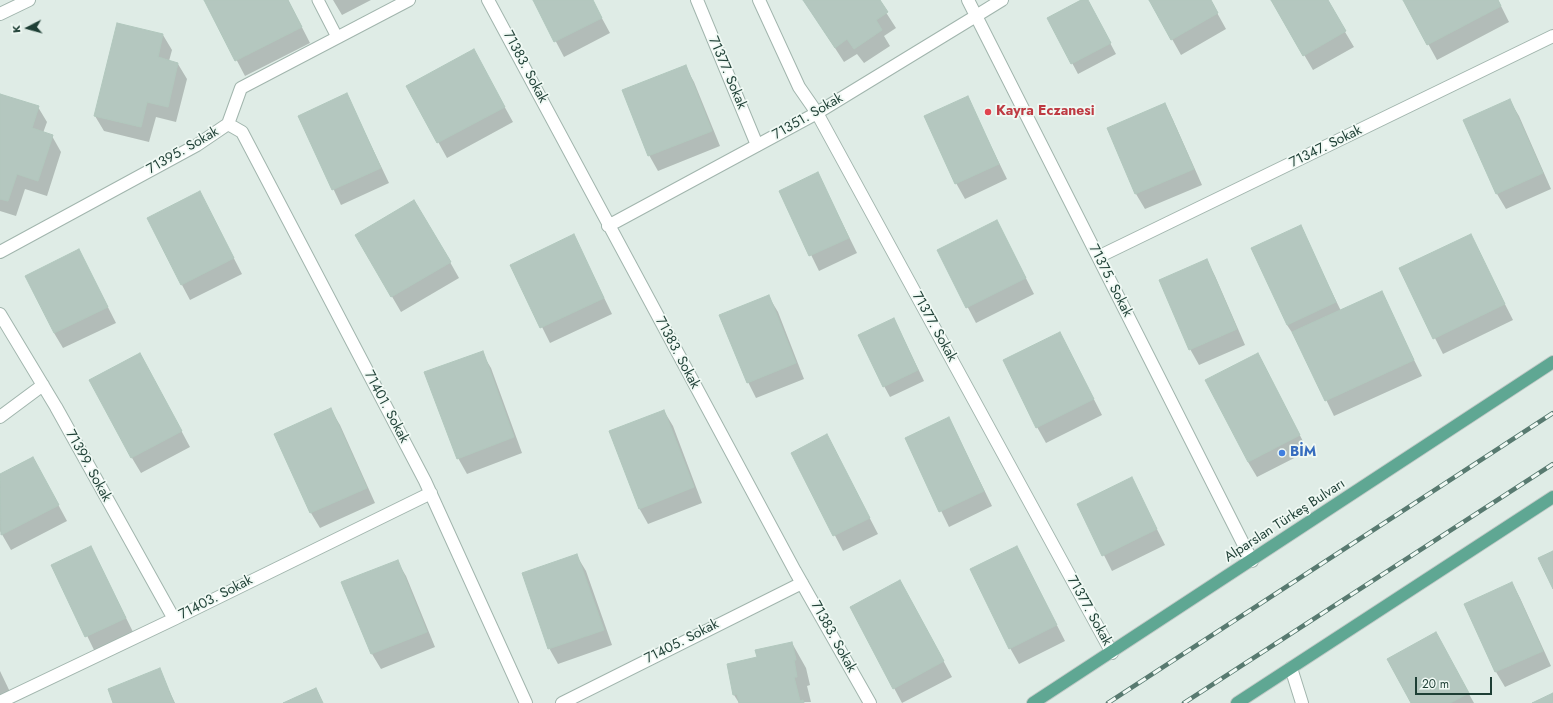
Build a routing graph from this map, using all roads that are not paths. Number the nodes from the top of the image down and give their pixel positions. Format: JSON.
{"nodes":[{"id":1,"x":28,"y":0,"type":"edge"},
{"id":2,"x":318,"y":0,"type":"edge"},
{"id":3,"x":409,"y":0,"type":"edge"},
{"id":4,"x":488,"y":0,"type":"edge"},
{"id":5,"x":696,"y":0,"type":"edge"},
{"id":6,"x":759,"y":0,"type":"edge"},
{"id":7,"x":968,"y":0,"type":"edge"},
{"id":8,"x":1002,"y":0,"type":"edge"},
{"id":9,"x":0,"y":14,"type":"edge"},
{"id":10,"x":976,"y":16,"type":"junction"},
{"id":11,"x":1553,"y":36,"type":"edge"},
{"id":12,"x":337,"y":37,"type":"junction"},
{"id":13,"x":817,"y":113,"type":"junction"},
{"id":14,"x":228,"y":124,"type":"junction"},
{"id":15,"x":758,"y":145,"type":"junction"},
{"id":16,"x":608,"y":226,"type":"junction"},
{"id":17,"x":0,"y":252,"type":"edge"},
{"id":18,"x":1098,"y":257,"type":"junction"},
{"id":19,"x":0,"y":314,"type":"edge"},
{"id":20,"x":1553,"y":362,"type":"edge"},
{"id":21,"x":43,"y":386,"type":"junction"},
{"id":22,"x":0,"y":417,"type":"edge"},
{"id":23,"x":431,"y":493,"type":"junction"},
{"id":24,"x":1553,"y":497,"type":"edge"},
{"id":25,"x":1252,"y":561,"type":"junction"},
{"id":26,"x":802,"y":583,"type":"junction"},
{"id":27,"x":174,"y":620,"type":"junction"},
{"id":28,"x":1112,"y":653,"type":"junction"},
{"id":29,"x":1291,"y":668,"type":"junction"},
{"id":30,"x":0,"y":702,"type":"edge"},
{"id":31,"x":526,"y":703,"type":"edge"},
{"id":32,"x":562,"y":703,"type":"edge"},
{"id":33,"x":870,"y":703,"type":"edge"},
{"id":34,"x":1033,"y":703,"type":"edge"},
{"id":35,"x":1236,"y":703,"type":"edge"},
{"id":36,"x":1302,"y":703,"type":"edge"}],
"edges":[{"from":1,"to":9,"type":"street"},
{"from":2,"to":12,"type":"lane"},
{"from":3,"to":12,"type":"street","name":"71395. Sokak"},
{"from":4,"to":16,"type":"street","name":"71383. Sokak"},
{"from":5,"to":15,"type":"street","name":"71377. Sokak"},
{"from":6,"to":13,"type":"street","name":"71377. Sokak"},
{"from":7,"to":10,"type":"street","name":"71375. Sokak"},
{"from":8,"to":10,"type":"street","name":"71351. Sokak"},
{"from":10,"to":13,"type":"street","name":"71351. Sokak"},
{"from":10,"to":18,"type":"street","name":"71375. Sokak"},
{"from":11,"to":18,"type":"street","name":"71347. Sokak"},
{"from":12,"to":14,"type":"street","name":"71395. Sokak"},
{"from":13,"to":15,"type":"street","name":"71351. Sokak"},
{"from":13,"to":28,"type":"street","name":"71377. Sokak"},
{"from":14,"to":17,"type":"street","name":"71395. Sokak"},
{"from":14,"to":23,"type":"street","name":"71401. Sokak"},
{"from":15,"to":16,"type":"street","name":"71351. Sokak"},
{"from":16,"to":26,"type":"street","name":"71383. Sokak"},
{"from":18,"to":25,"type":"street","name":"71375. Sokak"},
{"from":19,"to":21,"type":"street","name":"71399. Sokak"},
{"from":20,"to":25,"type":"main road","name":"Alparslan Türkeş Bulvarı"},
{"from":21,"to":22,"type":"street"},
{"from":21,"to":27,"type":"street","name":"71399. Sokak"},
{"from":23,"to":27,"type":"street","name":"71403. Sokak"},
{"from":23,"to":31,"type":"street","name":"71401. Sokak"},
{"from":24,"to":29,"type":"main road"},
{"from":25,"to":28,"type":"main road","name":"Alparslan Türkeş Bulvarı"},
{"from":26,"to":32,"type":"street","name":"71405. Sokak"},
{"from":26,"to":33,"type":"street","name":"71383. Sokak"},
{"from":27,"to":30,"type":"street","name":"71403. Sokak"},
{"from":28,"to":34,"type":"main road","name":"Alparslan Türkeş Bulvarı"},
{"from":29,"to":35,"type":"main road"},
{"from":29,"to":36,"type":"street"}]}
